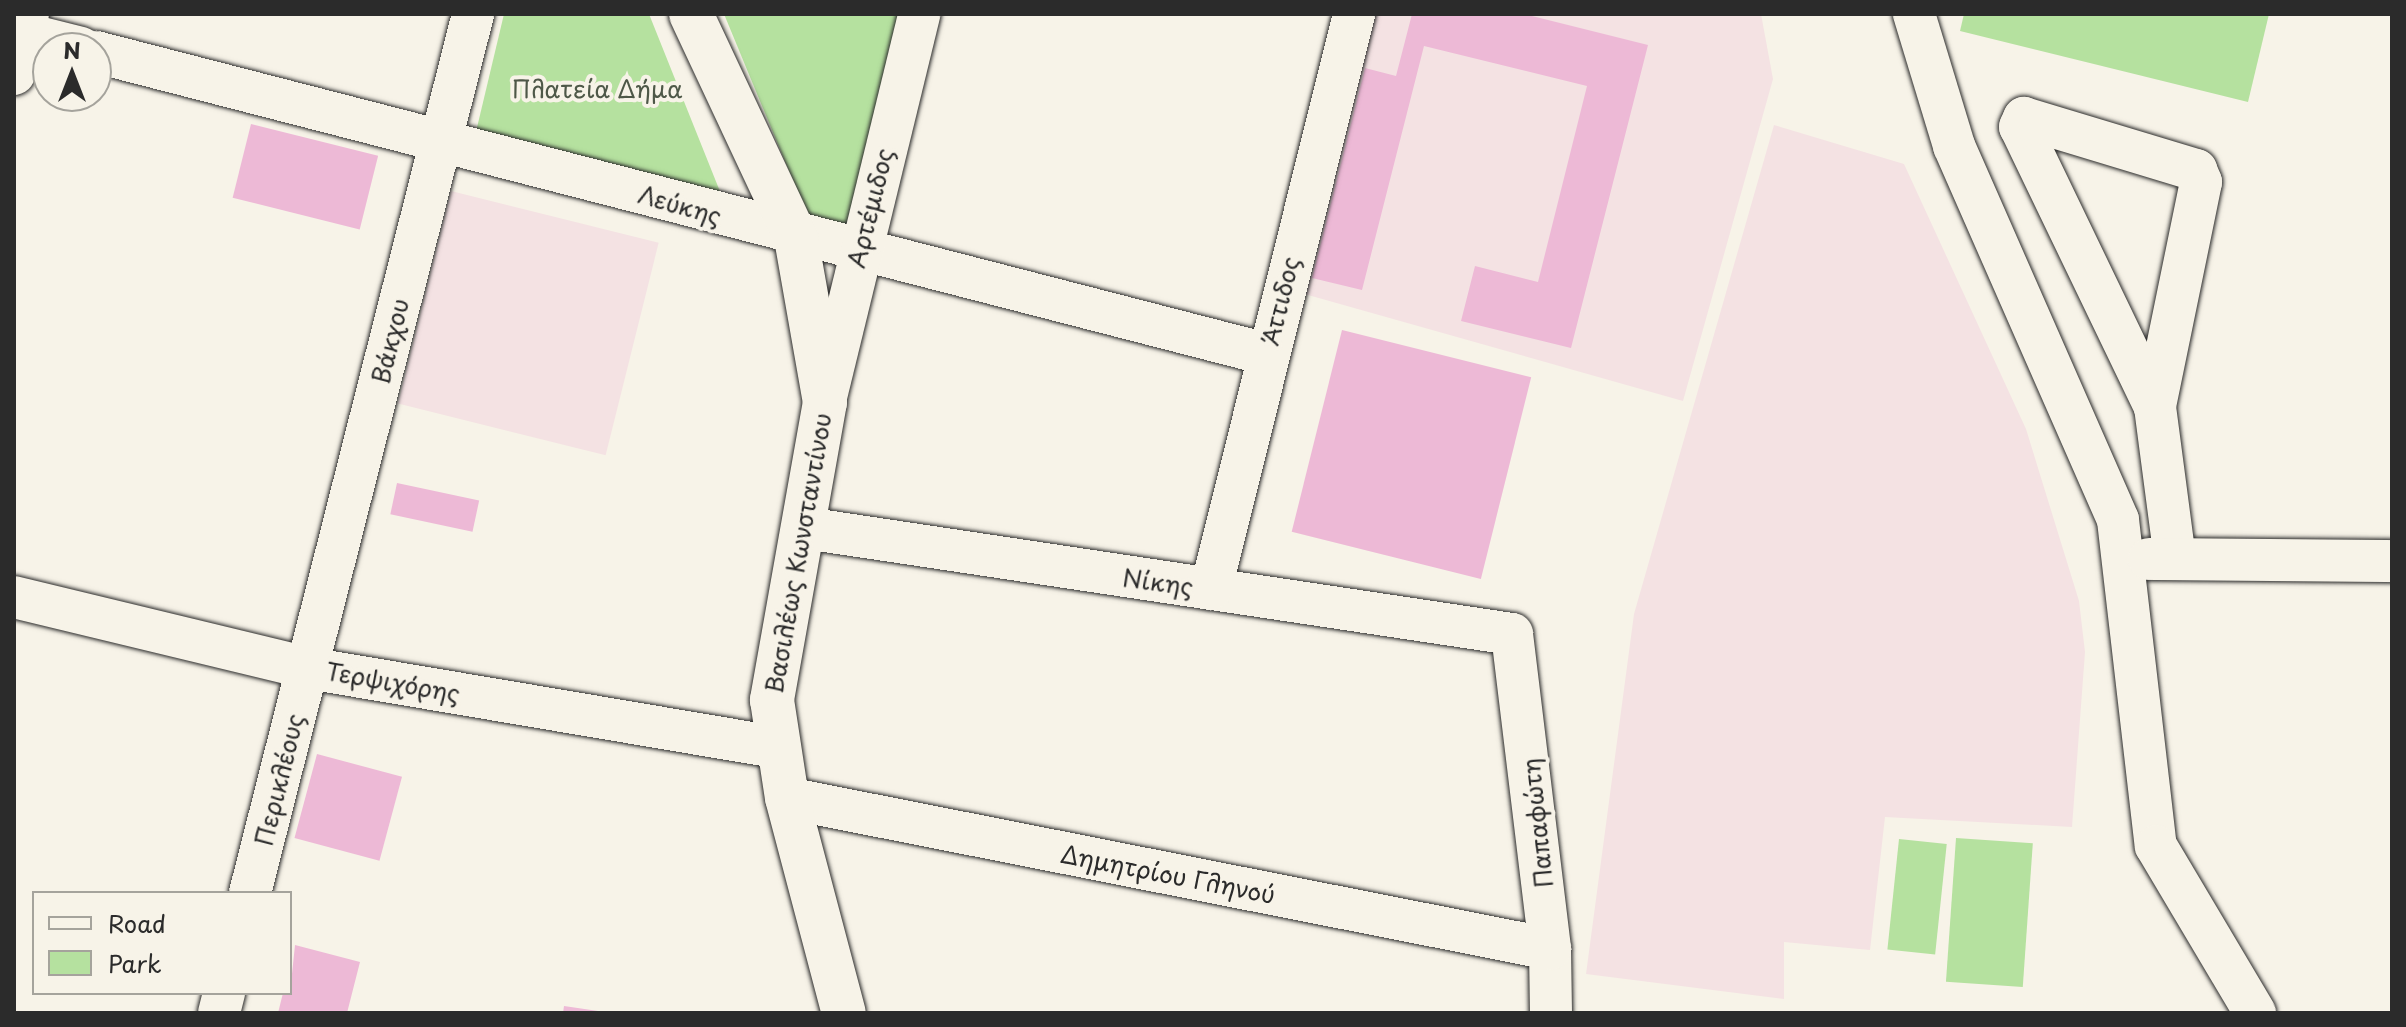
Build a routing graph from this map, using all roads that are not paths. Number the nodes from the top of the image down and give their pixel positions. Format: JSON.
{"nodes":[{"id":1,"x":473,"y":14,"type":"edge"},
{"id":2,"x":691,"y":14,"type":"edge"},
{"id":3,"x":919,"y":14,"type":"edge"},
{"id":4,"x":1354,"y":14,"type":"edge"},
{"id":5,"x":1914,"y":14,"type":"edge"},
{"id":6,"x":22,"y":26,"type":"edge"},
{"id":7,"x":112,"y":56,"type":"edge"},
{"id":8,"x":14,"y":74,"type":"edge"},
{"id":9,"x":441,"y":139,"type":"junction"},
{"id":10,"x":796,"y":238,"type":"junction"},
{"id":11,"x":859,"y":251,"type":"junction"},
{"id":12,"x":1266,"y":354,"type":"junction"},
{"id":13,"x":825,"y":402,"type":"junction"},
{"id":14,"x":2155,"y":407,"type":"junction"},
{"id":15,"x":805,"y":528,"type":"junction"},
{"id":16,"x":2124,"y":559,"type":"junction"},
{"id":17,"x":2175,"y":559,"type":"junction"},
{"id":18,"x":2392,"y":561,"type":"edge"},
{"id":19,"x":1211,"y":589,"type":"junction"},
{"id":20,"x":14,"y":597,"type":"edge"},
{"id":21,"x":1512,"y":634,"type":"joint"},
{"id":22,"x":308,"y":668,"type":"junction"},
{"id":23,"x":777,"y":747,"type":"junction"},
{"id":24,"x":787,"y":798,"type":"junction"},
{"id":25,"x":251,"y":891,"type":"edge"},
{"id":26,"x":1550,"y":949,"type":"junction"},
{"id":27,"x":844,"y":1013,"type":"edge"},
{"id":28,"x":1551,"y":1013,"type":"edge"},
{"id":29,"x":2255,"y":1013,"type":"edge"}],
"edges":[{"from":1,"to":9,"type":"street","name":"Βάκχου"},
{"from":2,"to":10,"type":"main road","name":"Βασιλέως Κωνσταντίνου"},
{"from":3,"to":11,"type":"street","name":"Αρτέμιδος"},
{"from":4,"to":12,"type":"street","name":"Άττιδος"},
{"from":5,"to":16,"type":"street"},
{"from":6,"to":8,"type":"street"},
{"from":7,"to":9,"type":"street","name":"Λεύκης"},
{"from":9,"to":10,"type":"street","name":"Λεύκης"},
{"from":9,"to":22,"type":"street","name":"Βάκχου"},
{"from":10,"to":11,"type":"street","name":"Λεύκης"},
{"from":10,"to":13,"type":"main road","name":"Βασιλέως Κωνσταντίνου"},
{"from":11,"to":12,"type":"street","name":"Λεύκης"},
{"from":11,"to":13,"type":"street","name":"Αρτέμιδος"},
{"from":12,"to":19,"type":"street","name":"Άττιδος"},
{"from":13,"to":15,"type":"main road","name":"Βασιλέως Κωνσταντίνου"},
{"from":14,"to":14,"type":"street"},
{"from":14,"to":17,"type":"street"},
{"from":15,"to":19,"type":"street","name":"Νίκης"},
{"from":15,"to":23,"type":"main road","name":"Βασιλέως Κωνσταντίνου"},
{"from":16,"to":17,"type":"street"},
{"from":16,"to":29,"type":"street"},
{"from":17,"to":18,"type":"street"},
{"from":19,"to":21,"type":"street","name":"Νίκης"},
{"from":20,"to":22,"type":"street","name":"Τερψιχόρης"},
{"from":21,"to":26,"type":"street","name":"Παπαφώτη"},
{"from":22,"to":23,"type":"street","name":"Τερψιχόρης"},
{"from":22,"to":25,"type":"street","name":"Περικλέους"},
{"from":23,"to":24,"type":"main road","name":"Βασιλέως Κωνσταντίνου"},
{"from":24,"to":26,"type":"street","name":"Δημητρίου Γληνού"},
{"from":24,"to":27,"type":"main road","name":"Βασιλέως Κωνσταντίνου"},
{"from":26,"to":28,"type":"street","name":"Παπαφώτη"}]}
